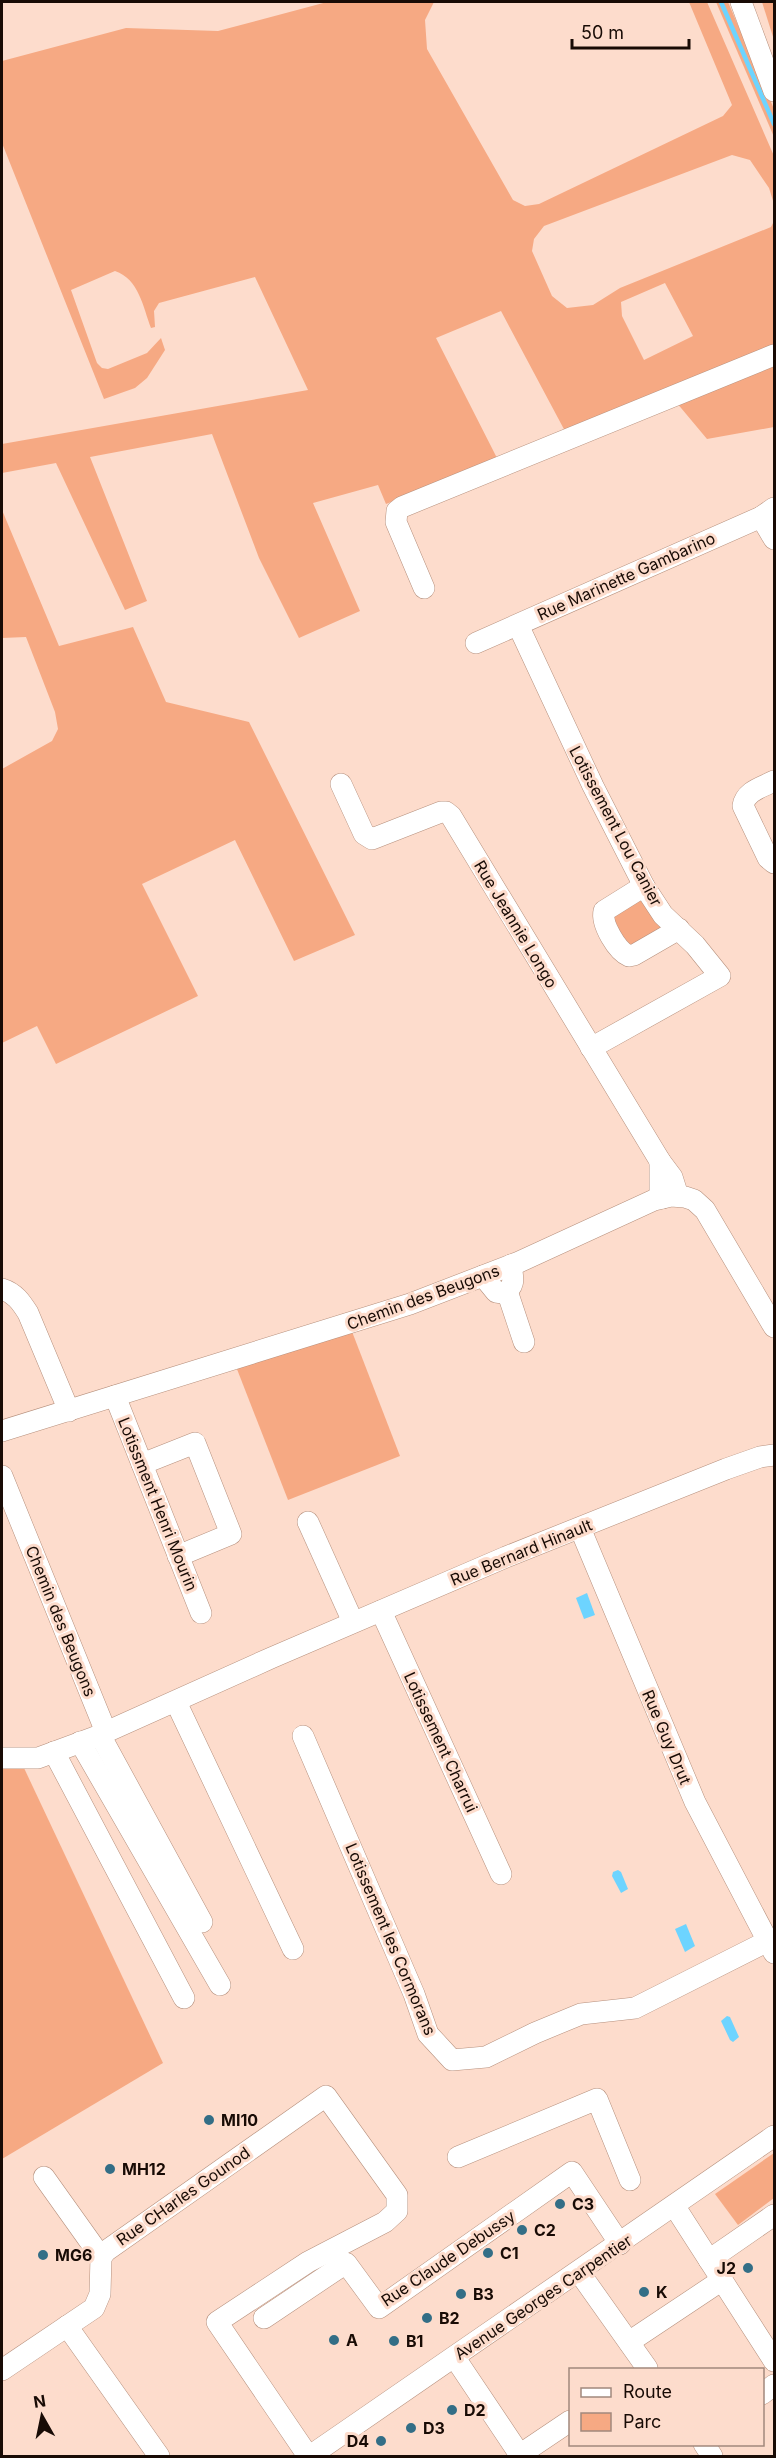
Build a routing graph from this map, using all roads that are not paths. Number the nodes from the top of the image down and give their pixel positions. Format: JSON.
{"nodes":[{"id":1,"x":741,"y":2,"type":"edge"},
{"id":2,"x":774,"y":91,"type":"edge"},
{"id":3,"x":774,"y":355,"type":"edge"},
{"id":4,"x":768,"y":512,"type":"edge"},
{"id":5,"x":774,"y":539,"type":"edge"},
{"id":6,"x":424,"y":588,"type":"dead end"},
{"id":7,"x":518,"y":625,"type":"junction"},
{"id":8,"x":477,"y":643,"type":"dead end"},
{"id":9,"x":774,"y":781,"type":"edge"},
{"id":10,"x":341,"y":784,"type":"dead end"},
{"id":11,"x":774,"y":863,"type":"edge"},
{"id":12,"x":644,"y":886,"type":"junction"},
{"id":13,"x":679,"y":929,"type":"junction"},
{"id":14,"x":591,"y":1048,"type":"junction"},
{"id":15,"x":670,"y":1197,"type":"junction"},
{"id":16,"x":511,"y":1265,"type":"junction"},
{"id":17,"x":483,"y":1276,"type":"junction"},
{"id":18,"x":2,"y":1289,"type":"edge"},
{"id":19,"x":507,"y":1291,"type":"junction"},
{"id":20,"x":774,"y":1327,"type":"edge"},
{"id":21,"x":525,"y":1342,"type":"dead end"},
{"id":22,"x":115,"y":1396,"type":"junction"},
{"id":23,"x":69,"y":1411,"type":"junction"},
{"id":24,"x":2,"y":1431,"type":"edge"},
{"id":25,"x":774,"y":1455,"type":"edge"},
{"id":26,"x":142,"y":1464,"type":"junction"},
{"id":27,"x":2,"y":1476,"type":"edge"},
{"id":28,"x":308,"y":1522,"type":"dead end"},
{"id":29,"x":580,"y":1528,"type":"junction"},
{"id":30,"x":178,"y":1556,"type":"junction"},
{"id":31,"x":381,"y":1611,"type":"junction"},
{"id":32,"x":201,"y":1612,"type":"dead end"},
{"id":33,"x":352,"y":1622,"type":"junction"},
{"id":34,"x":176,"y":1702,"type":"junction"},
{"id":35,"x":96,"y":1736,"type":"junction"},
{"id":36,"x":303,"y":1736,"type":"dead end"},
{"id":37,"x":54,"y":1752,"type":"junction"},
{"id":38,"x":2,"y":1758,"type":"edge"},
{"id":39,"x":501,"y":1874,"type":"dead end"},
{"id":40,"x":202,"y":1922,"type":"dead end"},
{"id":41,"x":771,"y":1947,"type":"edge"},
{"id":42,"x":292,"y":1949,"type":"dead end"},
{"id":43,"x":220,"y":1985,"type":"dead end"},
{"id":44,"x":184,"y":1998,"type":"dead end"},
{"id":45,"x":635,"y":2008,"type":"joint"},
{"id":46,"x":774,"y":2136,"type":"edge"},
{"id":47,"x":458,"y":2157,"type":"dead end"},
{"id":48,"x":44,"y":2177,"type":"dead end"},
{"id":49,"x":630,"y":2180,"type":"dead end"},
{"id":50,"x":675,"y":2207,"type":"junction"},
{"id":51,"x":774,"y":2215,"type":"edge"},
{"id":52,"x":620,"y":2244,"type":"junction"},
{"id":53,"x":101,"y":2257,"type":"junction"},
{"id":54,"x":709,"y":2260,"type":"junction"},
{"id":55,"x":579,"y":2272,"type":"junction"},
{"id":56,"x":722,"y":2280,"type":"junction"},
{"id":57,"x":264,"y":2318,"type":"dead end"},
{"id":58,"x":67,"y":2326,"type":"junction"},
{"id":59,"x":629,"y":2342,"type":"junction"},
{"id":60,"x":771,"y":2350,"type":"edge"},
{"id":61,"x":454,"y":2358,"type":"junction"},
{"id":62,"x":4,"y":2362,"type":"edge"},
{"id":63,"x":645,"y":2368,"type":"edge"},
{"id":64,"x":569,"y":2422,"type":"edge"},
{"id":65,"x":320,"y":2454,"type":"edge"},
{"id":66,"x":519,"y":2456,"type":"edge"},
{"id":67,"x":159,"y":2457,"type":"edge"}],
"edges":[{"from":1,"to":2,"type":"street"},
{"from":3,"to":6,"type":"street"},
{"from":4,"to":5,"type":"street"},
{"from":4,"to":7,"type":"street","name":"Rue Marinette Gambarino"},
{"from":7,"to":8,"type":"street","name":"Rue Marinette Gambarino"},
{"from":7,"to":12,"type":"street","name":"Lotissement Lou Canier"},
{"from":9,"to":11,"type":"street"},
{"from":10,"to":14,"type":"street","name":"Rue Jeannie Longo"},
{"from":12,"to":13,"type":"street","name":"Lotissement Lou Canier"},
{"from":12,"to":13,"type":"street"},
{"from":13,"to":14,"type":"street","name":"Lotissement Lou Canier"},
{"from":14,"to":15,"type":"street","name":"Rue Jeannie Longo"},
{"from":15,"to":16,"type":"street","name":"Chemin des Beugons"},
{"from":15,"to":20,"type":"street"},
{"from":16,"to":17,"type":"street","name":"Chemin des Beugons"},
{"from":16,"to":19,"type":"street"},
{"from":17,"to":19,"type":"street"},
{"from":17,"to":22,"type":"street","name":"Chemin des Beugons"},
{"from":18,"to":23,"type":"street"},
{"from":19,"to":21,"type":"street"},
{"from":22,"to":23,"type":"street","name":"Chemin des Beugons"},
{"from":22,"to":26,"type":"street","name":"Lotissment Henri Mourin"},
{"from":23,"to":24,"type":"street","name":"Chemin des Beugons"},
{"from":25,"to":29,"type":"street","name":"Rue Bernard Hinault"},
{"from":26,"to":30,"type":"street","name":"Lotissment Henri Mourin"},
{"from":26,"to":30,"type":"street"},
{"from":27,"to":35,"type":"street","name":"Chemin des Beugons"},
{"from":28,"to":33,"type":"street"},
{"from":29,"to":31,"type":"street","name":"Rue Bernard Hinault"},
{"from":29,"to":41,"type":"street","name":"Rue Guy Drut"},
{"from":30,"to":32,"type":"street","name":"Lotissment Henri Mourin"},
{"from":31,"to":33,"type":"street","name":"Rue Bernard Hinault"},
{"from":31,"to":39,"type":"street","name":"Lotissement Charrui"},
{"from":33,"to":34,"type":"street","name":"Rue Bernard Hinault"},
{"from":34,"to":35,"type":"street","name":"Rue Bernard Hinault"},
{"from":34,"to":42,"type":"street"},
{"from":35,"to":37,"type":"street","name":"Rue Bernard Hinault"},
{"from":35,"to":40,"type":"street"},
{"from":35,"to":43,"type":"street"},
{"from":36,"to":45,"type":"street","name":"Lotissement les Cormorans"},
{"from":37,"to":38,"type":"street","name":"Rue Bernard Hinault"},
{"from":37,"to":44,"type":"street"},
{"from":41,"to":45,"type":"street","name":"Rue Guy Drut"},
{"from":46,"to":50,"type":"street","name":"Avenue Georges Carpentier"},
{"from":47,"to":49,"type":"street"},
{"from":48,"to":53,"type":"street"},
{"from":50,"to":52,"type":"street","name":"Avenue Georges Carpentier"},
{"from":50,"to":54,"type":"street"},
{"from":51,"to":54,"type":"street"},
{"from":52,"to":55,"type":"street","name":"Avenue Georges Carpentier"},
{"from":52,"to":57,"type":"street","name":"Rue Claude Debussy"},
{"from":53,"to":58,"type":"street"},
{"from":53,"to":65,"type":"street","name":"Rue CHarles Gounod"},
{"from":54,"to":56,"type":"street"},
{"from":55,"to":59,"type":"street"},
{"from":55,"to":61,"type":"street","name":"Avenue Georges Carpentier"},
{"from":56,"to":59,"type":"street"},
{"from":56,"to":60,"type":"street"},
{"from":58,"to":62,"type":"street"},
{"from":58,"to":67,"type":"street"},
{"from":59,"to":63,"type":"street"},
{"from":61,"to":65,"type":"street","name":"Avenue Georges Carpentier"},
{"from":61,"to":66,"type":"street"},
{"from":64,"to":66,"type":"street"}]}
